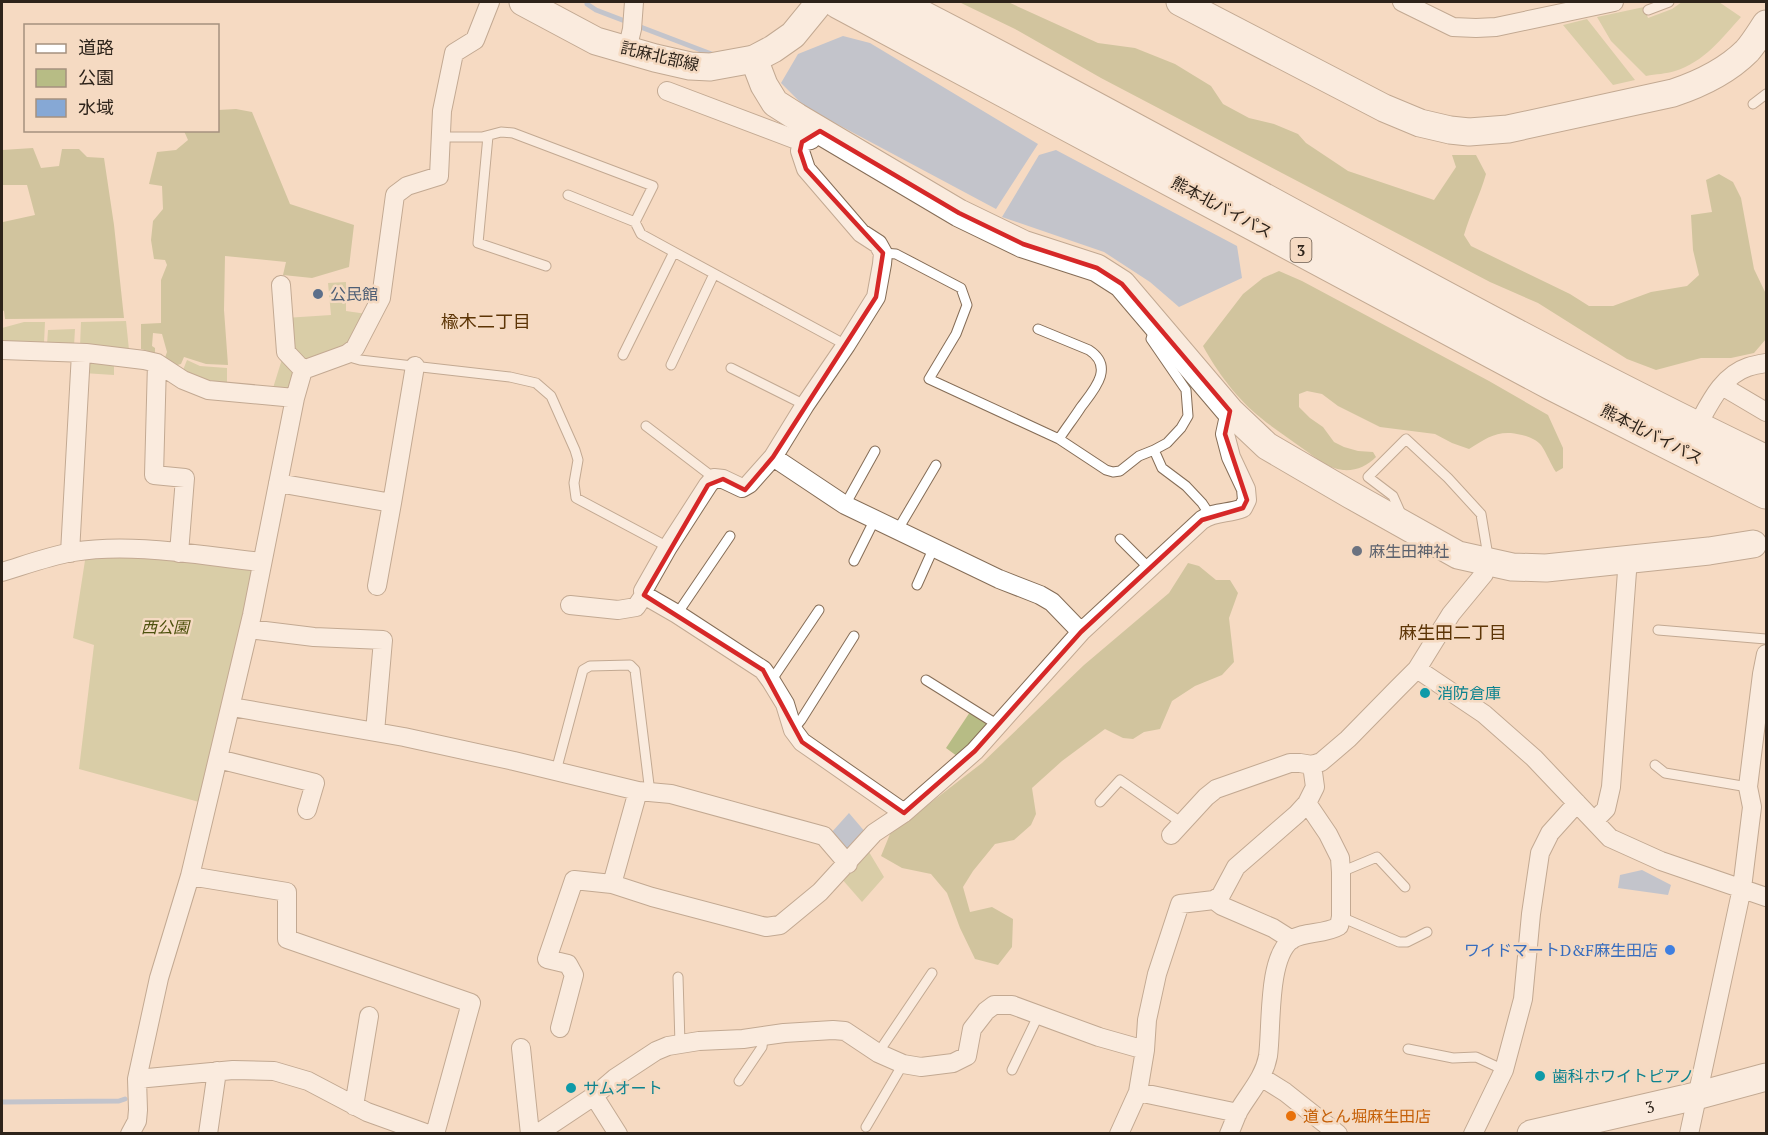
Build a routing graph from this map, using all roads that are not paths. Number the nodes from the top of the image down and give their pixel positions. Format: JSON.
{"nodes":[{"id":1,"x":490,"y":2,"type":"edge"},
{"id":2,"x":523,"y":2,"type":"edge"},
{"id":3,"x":634,"y":2,"type":"edge"},
{"id":4,"x":820,"y":2,"type":"edge"},
{"id":5,"x":839,"y":2,"type":"edge"},
{"id":6,"x":892,"y":2,"type":"edge"},
{"id":7,"x":1180,"y":2,"type":"edge"},
{"id":8,"x":1401,"y":2,"type":"edge"},
{"id":9,"x":1614,"y":2,"type":"edge"},
{"id":10,"x":1670,"y":2,"type":"edge"},
{"id":11,"x":1648,"y":10,"type":"dead end"},
{"id":12,"x":1767,"y":24,"type":"edge"},
{"id":13,"x":627,"y":50,"type":"junction"},
{"id":14,"x":754,"y":59,"type":"junction"},
{"id":15,"x":667,"y":91,"type":"dead end"},
{"id":16,"x":1767,"y":94,"type":"edge"},
{"id":17,"x":1753,"y":104,"type":"dead end"},
{"id":18,"x":488,"y":136,"type":"junction"},
{"id":19,"x":811,"y":136,"type":"junction"},
{"id":20,"x":442,"y":137,"type":"junction"},
{"id":21,"x":568,"y":195,"type":"dead end"},
{"id":22,"x":635,"y":222,"type":"junction"},
{"id":23,"x":674,"y":252,"type":"junction"},
{"id":24,"x":883,"y":253,"type":"junction"},
{"id":25,"x":546,"y":266,"type":"dead end"},
{"id":26,"x":714,"y":274,"type":"junction"},
{"id":27,"x":281,"y":285,"type":"dead end"},
{"id":28,"x":1156,"y":323,"type":"junction"},
{"id":29,"x":1038,"y":330,"type":"dead end"},
{"id":30,"x":846,"y":345,"type":"junction"},
{"id":31,"x":2,"y":350,"type":"edge"},
{"id":32,"x":81,"y":353,"type":"junction"},
{"id":33,"x":347,"y":354,"type":"junction"},
{"id":34,"x":623,"y":355,"type":"dead end"},
{"id":35,"x":157,"y":363,"type":"junction"},
{"id":36,"x":1767,"y":363,"type":"edge"},
{"id":37,"x":671,"y":365,"type":"dead end"},
{"id":38,"x":416,"y":366,"type":"junction"},
{"id":39,"x":731,"y":369,"type":"dead end"},
{"id":40,"x":303,"y":370,"type":"junction"},
{"id":41,"x":1722,"y":386,"type":"junction"},
{"id":42,"x":295,"y":398,"type":"junction"},
{"id":43,"x":805,"y":405,"type":"junction"},
{"id":44,"x":1230,"y":411,"type":"junction"},
{"id":45,"x":1767,"y":412,"type":"edge"},
{"id":46,"x":646,"y":426,"type":"dead end"},
{"id":47,"x":1696,"y":428,"type":"junction"},
{"id":48,"x":1059,"y":439,"type":"junction"},
{"id":49,"x":1154,"y":450,"type":"junction"},
{"id":50,"x":875,"y":451,"type":"dead end"},
{"id":51,"x":773,"y":458,"type":"junction"},
{"id":52,"x":1767,"y":462,"type":"edge"},
{"id":53,"x":936,"y":465,"type":"dead end"},
{"id":54,"x":714,"y":478,"type":"junction"},
{"id":55,"x":278,"y":483,"type":"junction"},
{"id":56,"x":1767,"y":492,"type":"edge"},
{"id":57,"x":392,"y":503,"type":"junction"},
{"id":58,"x":845,"y":505,"type":"junction"},
{"id":59,"x":1210,"y":515,"type":"junction"},
{"id":60,"x":875,"y":519,"type":"junction"},
{"id":61,"x":1400,"y":523,"type":"junction"},
{"id":62,"x":897,"y":531,"type":"junction"},
{"id":63,"x":730,"y":536,"type":"dead end"},
{"id":64,"x":1120,"y":539,"type":"dead end"},
{"id":65,"x":1760,"y":544,"type":"edge"},
{"id":66,"x":668,"y":546,"type":"junction"},
{"id":67,"x":934,"y":548,"type":"junction"},
{"id":68,"x":70,"y":553,"type":"junction"},
{"id":69,"x":179,"y":553,"type":"junction"},
{"id":70,"x":1628,"y":558,"type":"junction"},
{"id":71,"x":854,"y":561,"type":"dead end"},
{"id":72,"x":262,"y":562,"type":"junction"},
{"id":73,"x":1485,"y":562,"type":"junction"},
{"id":74,"x":1150,"y":570,"type":"junction"},
{"id":75,"x":2,"y":572,"type":"edge"},
{"id":76,"x":917,"y":585,"type":"dead end"},
{"id":77,"x":377,"y":586,"type":"dead end"},
{"id":78,"x":644,"y":596,"type":"junction"},
{"id":79,"x":570,"y":605,"type":"dead end"},
{"id":80,"x":819,"y":610,"type":"dead end"},
{"id":81,"x":677,"y":614,"type":"junction"},
{"id":82,"x":249,"y":629,"type":"junction"},
{"id":83,"x":1659,"y":630,"type":"dead end"},
{"id":84,"x":1081,"y":632,"type":"junction"},
{"id":85,"x":854,"y":636,"type":"dead end"},
{"id":86,"x":1767,"y":639,"type":"edge"},
{"id":87,"x":1767,"y":654,"type":"edge"},
{"id":88,"x":1417,"y":669,"type":"junction"},
{"id":89,"x":926,"y":680,"type":"dead end"},
{"id":90,"x":771,"y":681,"type":"junction"},
{"id":91,"x":231,"y":707,"type":"junction"},
{"id":92,"x":998,"y":725,"type":"junction"},
{"id":93,"x":793,"y":730,"type":"junction"},
{"id":94,"x":375,"y":732,"type":"junction"},
{"id":95,"x":1760,"y":740,"type":"edge"},
{"id":96,"x":218,"y":759,"type":"junction"},
{"id":97,"x":1312,"y":765,"type":"junction"},
{"id":98,"x":1655,"y":765,"type":"dead end"},
{"id":99,"x":556,"y":771,"type":"junction"},
{"id":100,"x":1748,"y":786,"type":"junction"},
{"id":101,"x":644,"y":792,"type":"junction"},
{"id":102,"x":1100,"y":802,"type":"dead end"},
{"id":103,"x":1307,"y":803,"type":"junction"},
{"id":104,"x":1578,"y":803,"type":"junction"},
{"id":105,"x":307,"y":810,"type":"dead end"},
{"id":106,"x":904,"y":813,"type":"junction"},
{"id":107,"x":1594,"y":821,"type":"junction"},
{"id":108,"x":1176,"y":829,"type":"joint"},
{"id":109,"x":848,"y":864,"type":"junction"},
{"id":110,"x":1341,"y":872,"type":"junction"},
{"id":111,"x":190,"y":876,"type":"junction"},
{"id":112,"x":612,"y":884,"type":"junction"},
{"id":113,"x":1405,"y":887,"type":"dead end"},
{"id":114,"x":1742,"y":888,"type":"junction"},
{"id":115,"x":1767,"y":897,"type":"edge"},
{"id":116,"x":1214,"y":900,"type":"junction"},
{"id":117,"x":1341,"y":917,"type":"junction"},
{"id":118,"x":1427,"y":932,"type":"dead end"},
{"id":119,"x":1292,"y":940,"type":"junction"},
{"id":120,"x":932,"y":973,"type":"dead end"},
{"id":121,"x":678,"y":977,"type":"dead end"},
{"id":122,"x":369,"y":1016,"type":"dead end"},
{"id":123,"x":1038,"y":1016,"type":"junction"},
{"id":124,"x":560,"y":1028,"type":"dead end"},
{"id":125,"x":763,"y":1037,"type":"junction"},
{"id":126,"x":680,"y":1044,"type":"junction"},
{"id":127,"x":520,"y":1048,"type":"dead end"},
{"id":128,"x":1408,"y":1049,"type":"dead end"},
{"id":129,"x":1145,"y":1050,"type":"junction"},
{"id":130,"x":878,"y":1053,"type":"junction"},
{"id":131,"x":903,"y":1064,"type":"junction"},
{"id":132,"x":1012,"y":1070,"type":"dead end"},
{"id":133,"x":1503,"y":1070,"type":"junction"},
{"id":134,"x":217,"y":1071,"type":"junction"},
{"id":135,"x":1261,"y":1077,"type":"junction"},
{"id":136,"x":1767,"y":1077,"type":"edge"},
{"id":137,"x":137,"y":1079,"type":"junction"},
{"id":138,"x":738,"y":1081,"type":"dead end"},
{"id":139,"x":1138,"y":1092,"type":"junction"},
{"id":140,"x":594,"y":1096,"type":"junction"},
{"id":141,"x":1696,"y":1096,"type":"junction"},
{"id":142,"x":354,"y":1106,"type":"junction"},
{"id":143,"x":1238,"y":1113,"type":"junction"},
{"id":144,"x":866,"y":1127,"type":"dead end"},
{"id":145,"x":1548,"y":1132,"type":"edge"},
{"id":146,"x":130,"y":1134,"type":"edge"},
{"id":147,"x":208,"y":1134,"type":"edge"},
{"id":148,"x":428,"y":1134,"type":"edge"},
{"id":149,"x":435,"y":1134,"type":"edge"},
{"id":150,"x":530,"y":1134,"type":"edge"},
{"id":151,"x":537,"y":1134,"type":"edge"},
{"id":152,"x":618,"y":1134,"type":"edge"},
{"id":153,"x":1119,"y":1134,"type":"edge"},
{"id":154,"x":1229,"y":1134,"type":"edge"},
{"id":155,"x":1338,"y":1134,"type":"edge"},
{"id":156,"x":1473,"y":1134,"type":"edge"},
{"id":157,"x":1689,"y":1134,"type":"edge"}],
"edges":[{"from":1,"to":20,"type":"street"},
{"from":2,"to":13,"type":"street","name":"託麻北部線"},
{"from":3,"to":13,"type":"street"},
{"from":4,"to":14,"type":"street","name":"託麻北部線"},
{"from":5,"to":56,"type":"highway","name":"熊本北バイパス","number":"3"},
{"from":6,"to":47,"type":"highway","name":"熊本北バイパス","number":"3"},
{"from":7,"to":12,"type":"street"},
{"from":8,"to":9,"type":"street"},
{"from":10,"to":11,"type":"lane"},
{"from":13,"to":14,"type":"street","name":"託麻北部線"},
{"from":14,"to":19,"type":"street"},
{"from":15,"to":19,"type":"street"},
{"from":16,"to":17,"type":"lane"},
{"from":18,"to":20,"type":"lane"},
{"from":18,"to":22,"type":"lane"},
{"from":18,"to":25,"type":"lane"},
{"from":19,"to":24,"type":"street"},
{"from":19,"to":28,"type":"street"},
{"from":20,"to":33,"type":"street"},
{"from":21,"to":22,"type":"lane"},
{"from":22,"to":23,"type":"lane"},
{"from":23,"to":26,"type":"lane"},
{"from":23,"to":34,"type":"lane"},
{"from":24,"to":30,"type":"street"},
{"from":24,"to":48,"type":"lane"},
{"from":26,"to":30,"type":"lane"},
{"from":26,"to":37,"type":"lane"},
{"from":27,"to":40,"type":"street"},
{"from":28,"to":44,"type":"street"},
{"from":28,"to":49,"type":"lane"},
{"from":29,"to":48,"type":"lane"},
{"from":30,"to":43,"type":"street"},
{"from":31,"to":32,"type":"street"},
{"from":32,"to":35,"type":"street"},
{"from":32,"to":68,"type":"street"},
{"from":33,"to":38,"type":"lane"},
{"from":33,"to":40,"type":"street"},
{"from":35,"to":42,"type":"street"},
{"from":35,"to":69,"type":"street"},
{"from":36,"to":41,"type":"street"},
{"from":38,"to":57,"type":"street"},
{"from":38,"to":66,"type":"lane"},
{"from":39,"to":43,"type":"lane"},
{"from":40,"to":42,"type":"street"},
{"from":41,"to":45,"type":"street"},
{"from":41,"to":47,"type":"street"},
{"from":42,"to":55,"type":"street"},
{"from":43,"to":51,"type":"street"},
{"from":44,"to":59,"type":"street"},
{"from":44,"to":61,"type":"street"},
{"from":46,"to":54,"type":"lane"},
{"from":47,"to":52,"type":"highway","name":"熊本北バイパス","number":"3"},
{"from":48,"to":49,"type":"lane"},
{"from":49,"to":59,"type":"lane"},
{"from":50,"to":58,"type":"lane"},
{"from":51,"to":54,"type":"street"},
{"from":51,"to":58,"type":"street"},
{"from":53,"to":62,"type":"lane"},
{"from":54,"to":66,"type":"street"},
{"from":55,"to":57,"type":"street"},
{"from":55,"to":72,"type":"street"},
{"from":57,"to":77,"type":"street"},
{"from":58,"to":60,"type":"street"},
{"from":59,"to":74,"type":"street"},
{"from":60,"to":62,"type":"street"},
{"from":60,"to":71,"type":"lane"},
{"from":61,"to":73,"type":"street"},
{"from":61,"to":73,"type":"lane"},
{"from":62,"to":67,"type":"street"},
{"from":63,"to":81,"type":"lane"},
{"from":64,"to":74,"type":"lane"},
{"from":65,"to":70,"type":"street"},
{"from":66,"to":78,"type":"street"},
{"from":67,"to":76,"type":"lane"},
{"from":67,"to":84,"type":"street"},
{"from":68,"to":69,"type":"street"},
{"from":68,"to":75,"type":"street"},
{"from":69,"to":72,"type":"street"},
{"from":70,"to":73,"type":"street"},
{"from":70,"to":107,"type":"street"},
{"from":72,"to":82,"type":"street"},
{"from":73,"to":88,"type":"street"},
{"from":74,"to":84,"type":"street"},
{"from":78,"to":79,"type":"street"},
{"from":78,"to":81,"type":"street"},
{"from":80,"to":90,"type":"lane"},
{"from":81,"to":90,"type":"street"},
{"from":82,"to":91,"type":"street"},
{"from":82,"to":94,"type":"street"},
{"from":83,"to":86,"type":"lane"},
{"from":84,"to":92,"type":"street"},
{"from":85,"to":93,"type":"lane"},
{"from":87,"to":95,"type":"street"},
{"from":88,"to":97,"type":"street"},
{"from":88,"to":104,"type":"street"},
{"from":89,"to":92,"type":"lane"},
{"from":90,"to":93,"type":"street"},
{"from":91,"to":94,"type":"street"},
{"from":91,"to":96,"type":"street"},
{"from":92,"to":106,"type":"street"},
{"from":93,"to":106,"type":"street"},
{"from":94,"to":99,"type":"street"},
{"from":95,"to":100,"type":"street"},
{"from":96,"to":105,"type":"street"},
{"from":96,"to":111,"type":"street"},
{"from":97,"to":103,"type":"street"},
{"from":97,"to":108,"type":"street"},
{"from":98,"to":100,"type":"lane"},
{"from":99,"to":101,"type":"street"},
{"from":99,"to":101,"type":"lane"},
{"from":100,"to":114,"type":"street"},
{"from":101,"to":109,"type":"street"},
{"from":101,"to":112,"type":"street"},
{"from":102,"to":108,"type":"lane"},
{"from":103,"to":110,"type":"street"},
{"from":103,"to":116,"type":"street"},
{"from":104,"to":107,"type":"street"},
{"from":104,"to":133,"type":"street"},
{"from":106,"to":109,"type":"street"},
{"from":107,"to":114,"type":"street"},
{"from":109,"to":112,"type":"street"},
{"from":110,"to":113,"type":"lane"},
{"from":110,"to":117,"type":"street"},
{"from":111,"to":137,"type":"street"},
{"from":111,"to":149,"type":"street"},
{"from":112,"to":124,"type":"street"},
{"from":114,"to":115,"type":"street"},
{"from":114,"to":141,"type":"street"},
{"from":116,"to":119,"type":"street"},
{"from":116,"to":129,"type":"street"},
{"from":117,"to":118,"type":"lane"},
{"from":117,"to":119,"type":"street"},
{"from":119,"to":135,"type":"street"},
{"from":120,"to":130,"type":"lane"},
{"from":121,"to":126,"type":"lane"},
{"from":122,"to":142,"type":"street"},
{"from":123,"to":129,"type":"street"},
{"from":123,"to":131,"type":"street"},
{"from":123,"to":132,"type":"lane"},
{"from":125,"to":126,"type":"street"},
{"from":125,"to":130,"type":"street"},
{"from":125,"to":138,"type":"lane"},
{"from":126,"to":140,"type":"street"},
{"from":127,"to":150,"type":"street"},
{"from":128,"to":133,"type":"lane"},
{"from":129,"to":139,"type":"street"},
{"from":130,"to":131,"type":"street"},
{"from":131,"to":144,"type":"lane"},
{"from":133,"to":156,"type":"street"},
{"from":134,"to":137,"type":"street"},
{"from":134,"to":142,"type":"street"},
{"from":134,"to":147,"type":"street"},
{"from":135,"to":143,"type":"street"},
{"from":135,"to":155,"type":"street"},
{"from":136,"to":141,"type":"street","name":"3"},
{"from":137,"to":146,"type":"street"},
{"from":139,"to":143,"type":"street"},
{"from":139,"to":153,"type":"street"},
{"from":140,"to":151,"type":"street"},
{"from":140,"to":152,"type":"street"},
{"from":141,"to":145,"type":"street","name":"3"},
{"from":141,"to":157,"type":"street"},
{"from":142,"to":148,"type":"street"},
{"from":143,"to":154,"type":"street"}]}
